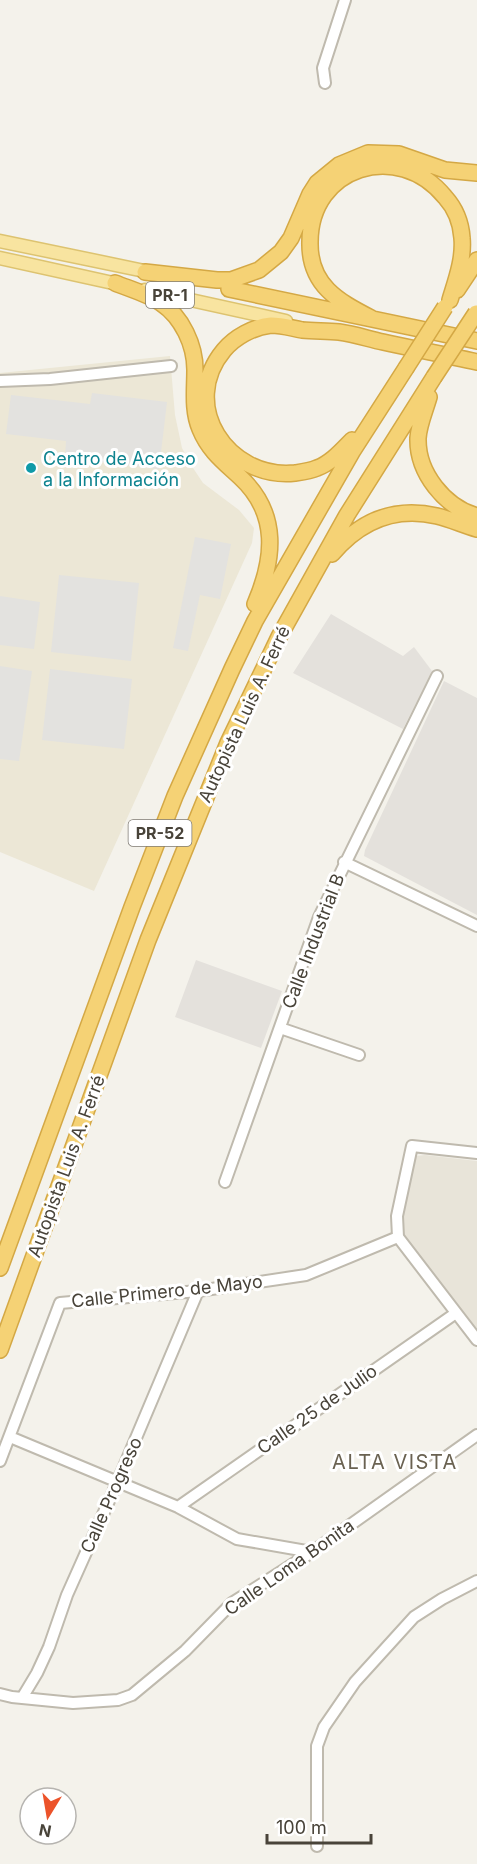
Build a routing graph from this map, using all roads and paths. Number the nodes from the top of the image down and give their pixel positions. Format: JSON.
{"nodes":[{"id":1,"x":345,"y":0,"type":"edge"},
{"id":2,"x":325,"y":83,"type":"dead end"},
{"id":3,"x":477,"y":173,"type":"edge"},
{"id":4,"x":0,"y":241,"type":"edge"},
{"id":5,"x":0,"y":258,"type":"edge"},
{"id":6,"x":477,"y":260,"type":"edge"},
{"id":7,"x":145,"y":272,"type":"junction"},
{"id":8,"x":115,"y":283,"type":"junction"},
{"id":9,"x":229,"y":289,"type":"joint"},
{"id":10,"x":448,"y":304,"type":"junction"},
{"id":11,"x":477,"y":313,"type":"edge"},
{"id":12,"x":371,"y":318,"type":"junction"},
{"id":13,"x":339,"y":332,"type":"junction"},
{"id":14,"x":477,"y":341,"type":"edge"},
{"id":15,"x":477,"y":362,"type":"edge"},
{"id":16,"x":171,"y":366,"type":"dead end"},
{"id":17,"x":434,"y":377,"type":"junction"},
{"id":18,"x":0,"y":381,"type":"edge"},
{"id":19,"x":372,"y":421,"type":"junction"},
{"id":20,"x":477,"y":516,"type":"edge"},
{"id":21,"x":477,"y":529,"type":"edge"},
{"id":22,"x":279,"y":637,"type":"junction"},
{"id":23,"x":232,"y":669,"type":"junction"},
{"id":24,"x":437,"y":676,"type":"dead end"},
{"id":25,"x":344,"y":862,"type":"junction"},
{"id":26,"x":477,"y":926,"type":"edge"},
{"id":27,"x":280,"y":1028,"type":"junction"},
{"id":28,"x":359,"y":1055,"type":"dead end"},
{"id":29,"x":477,"y":1153,"type":"edge"},
{"id":30,"x":225,"y":1182,"type":"dead end"},
{"id":31,"x":398,"y":1237,"type":"junction"},
{"id":32,"x":0,"y":1268,"type":"edge"},
{"id":33,"x":198,"y":1291,"type":"junction"},
{"id":34,"x":456,"y":1312,"type":"junction"},
{"id":35,"x":477,"y":1340,"type":"edge"},
{"id":36,"x":0,"y":1350,"type":"edge"},
{"id":37,"x":477,"y":1435,"type":"edge"},
{"id":38,"x":10,"y":1437,"type":"junction"},
{"id":39,"x":0,"y":1461,"type":"edge"},
{"id":40,"x":117,"y":1483,"type":"junction"},
{"id":41,"x":178,"y":1507,"type":"junction"},
{"id":42,"x":312,"y":1552,"type":"junction"},
{"id":43,"x":477,"y":1581,"type":"edge"},
{"id":44,"x":0,"y":1694,"type":"edge"},
{"id":45,"x":22,"y":1698,"type":"junction"},
{"id":46,"x":317,"y":1846,"type":"dead end"}],
"edges":[{"from":1,"to":2,"type":"street"},
{"from":3,"to":7,"type":"highway"},
{"from":4,"to":7,"type":"main road","number":"PR-1"},
{"from":5,"to":8,"type":"main road","number":"PR-1"},
{"from":6,"to":10,"type":"highway","name":"Autopista Luis A. Ferré","number":"PR-52"},
{"from":7,"to":9,"type":"main road","number":"PR-1"},
{"from":8,"to":13,"type":"main road","number":"PR-1"},
{"from":8,"to":23,"type":"highway"},
{"from":9,"to":12,"type":"highway","number":"PR-1"},
{"from":10,"to":12,"type":"highway"},
{"from":10,"to":19,"type":"highway","name":"Autopista Luis A. Ferré","number":"PR-52","bridge":true},
{"from":11,"to":17,"type":"highway","name":"Autopista Luis A. Ferré","number":"PR-52","bridge":true},
{"from":12,"to":14,"type":"highway","number":"PR-1"},
{"from":13,"to":15,"type":"highway","number":"PR-1"},
{"from":13,"to":19,"type":"highway"},
{"from":16,"to":18,"type":"street"},
{"from":17,"to":20,"type":"highway"},
{"from":17,"to":22,"type":"highway","name":"Autopista Luis A. Ferré","number":"PR-52"},
{"from":19,"to":23,"type":"highway","name":"Autopista Luis A. Ferré","number":"PR-52"},
{"from":21,"to":22,"type":"highway"},
{"from":22,"to":36,"type":"highway","name":"Autopista Luis A. Ferré","number":"PR-52"},
{"from":23,"to":32,"type":"highway","name":"Autopista Luis A. Ferré","number":"PR-52"},
{"from":24,"to":25,"type":"street","name":"Calle Industrial B"},
{"from":25,"to":26,"type":"street"},
{"from":25,"to":27,"type":"street","name":"Calle Industrial B"},
{"from":27,"to":28,"type":"street"},
{"from":27,"to":30,"type":"street","name":"Calle Industrial B"},
{"from":29,"to":31,"type":"street"},
{"from":31,"to":33,"type":"street","name":"Calle Primero de Mayo"},
{"from":31,"to":34,"type":"street"},
{"from":33,"to":38,"type":"street","name":"Calle Primero de Mayo"},
{"from":33,"to":40,"type":"street","name":"Calle Progreso"},
{"from":34,"to":35,"type":"street"},
{"from":34,"to":41,"type":"street","name":"Calle 25 de Julio"},
{"from":37,"to":42,"type":"street","name":"Calle Loma Bonita"},
{"from":38,"to":39,"type":"street","name":"Calle Primero de Mayo"},
{"from":38,"to":40,"type":"street"},
{"from":40,"to":41,"type":"street"},
{"from":40,"to":45,"type":"street","name":"Calle Progreso"},
{"from":41,"to":42,"type":"street"},
{"from":42,"to":45,"type":"street","name":"Calle Loma Bonita"},
{"from":43,"to":46,"type":"street"},
{"from":44,"to":45,"type":"street","name":"Calle Loma Bonita"}]}
